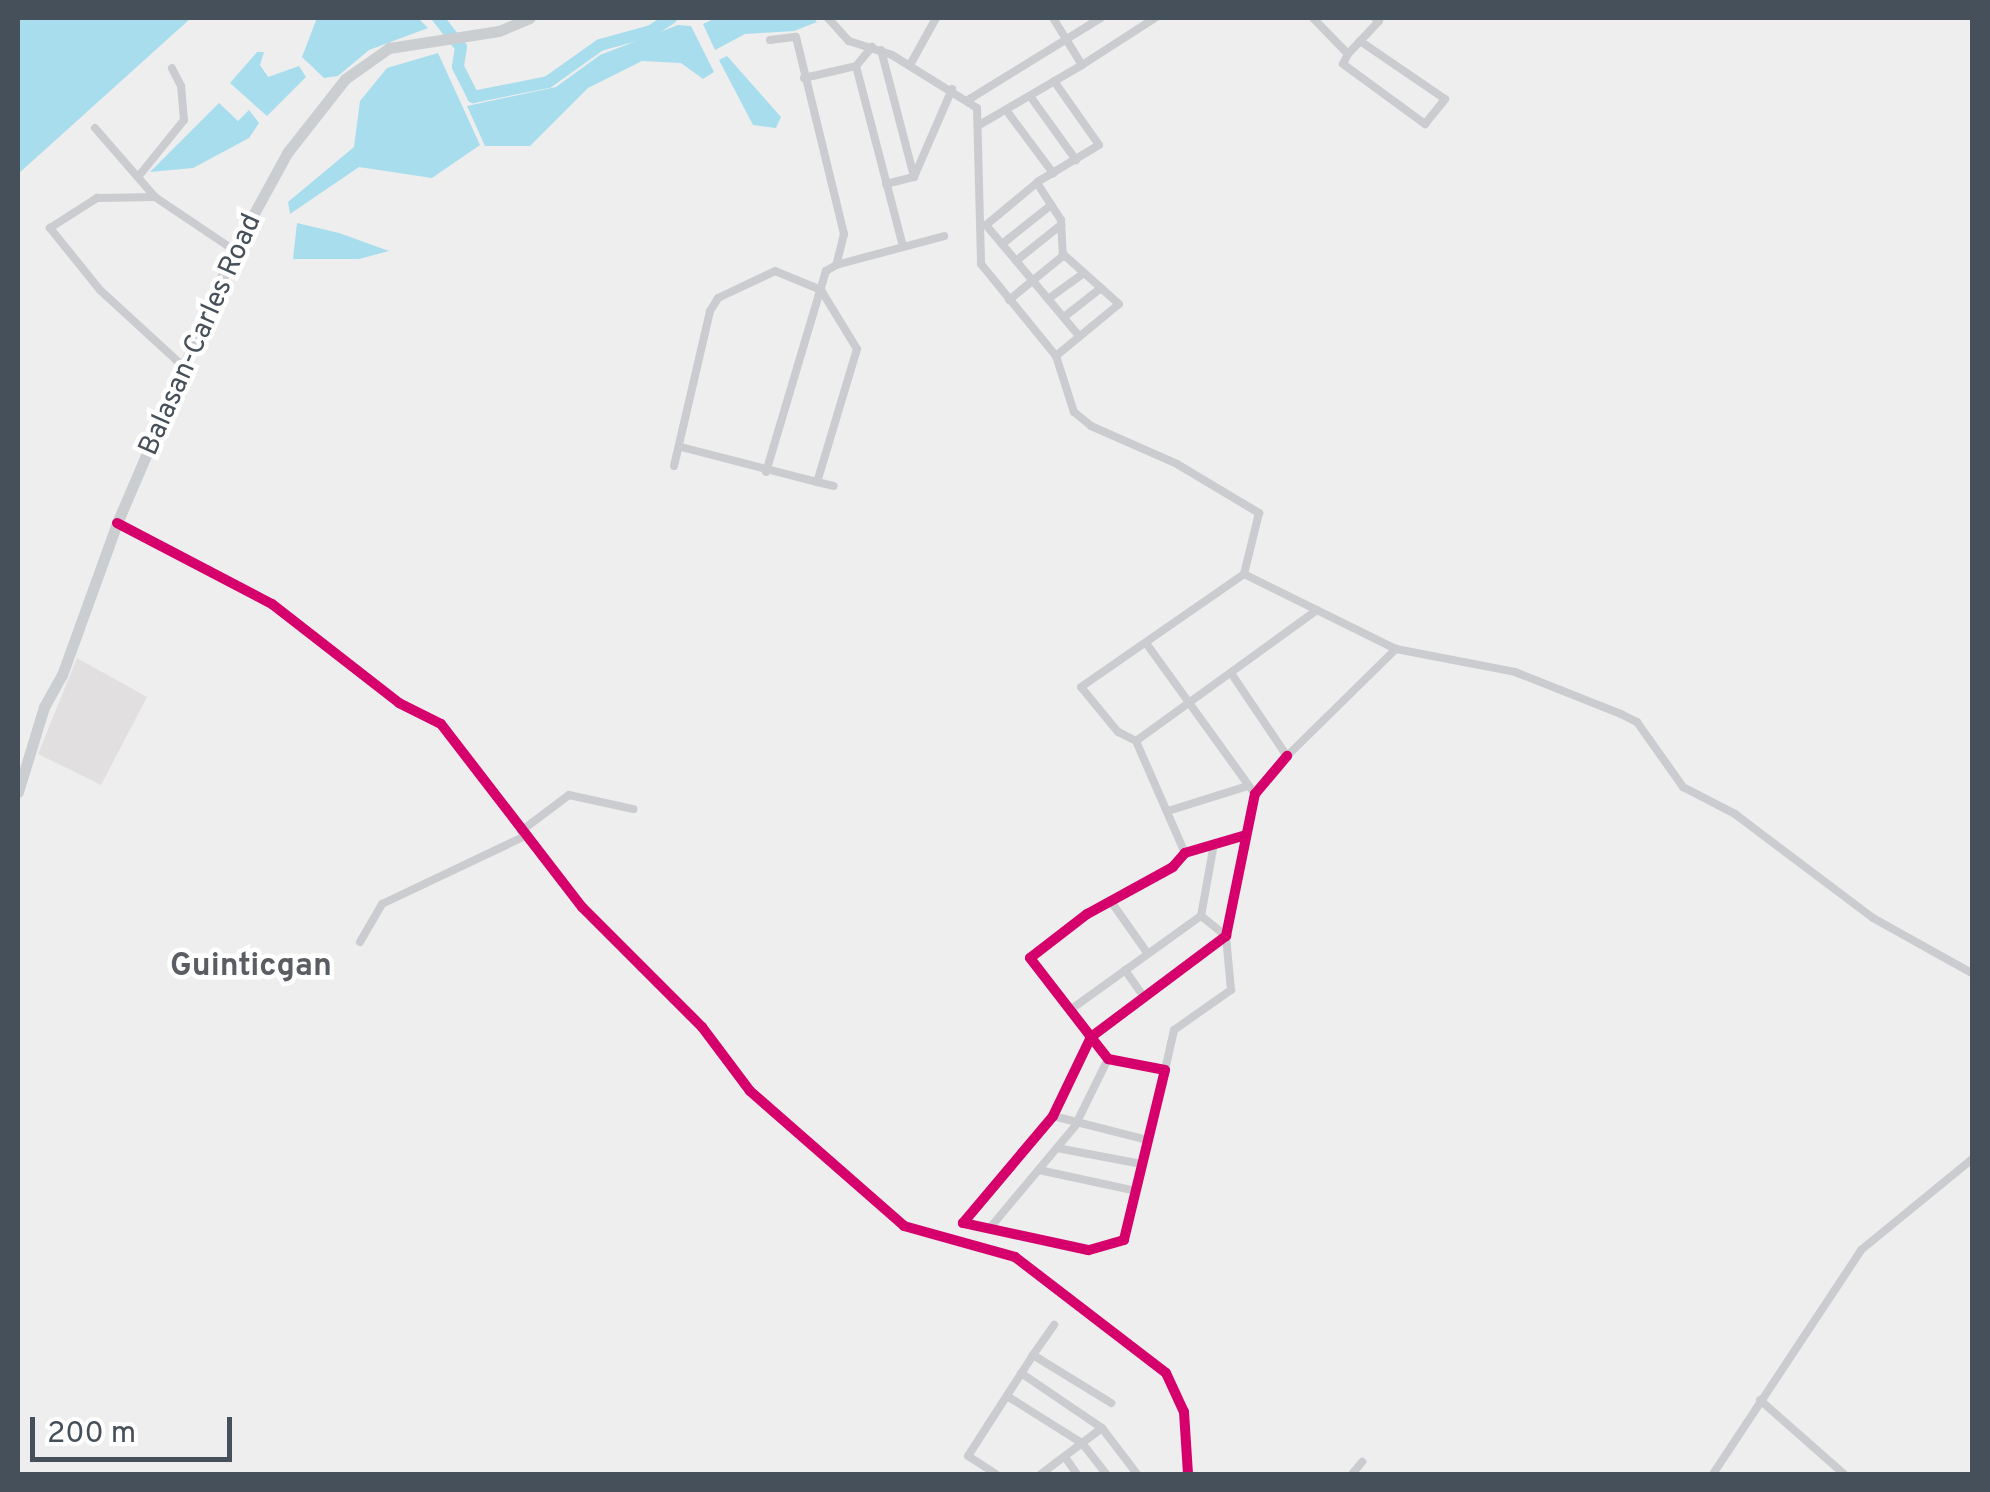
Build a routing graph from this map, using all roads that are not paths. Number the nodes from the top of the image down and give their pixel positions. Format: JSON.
{"nodes":[{"id":1,"x":529,"y":18,"type":"edge"},
{"id":2,"x":828,"y":18,"type":"edge"},
{"id":3,"x":936,"y":18,"type":"edge"},
{"id":4,"x":1053,"y":18,"type":"edge"},
{"id":5,"x":1101,"y":18,"type":"edge"},
{"id":6,"x":1155,"y":18,"type":"edge"},
{"id":7,"x":1313,"y":18,"type":"edge"},
{"id":8,"x":1375,"y":18,"type":"edge"},
{"id":9,"x":770,"y":40,"type":"dead end"},
{"id":10,"x":1066,"y":40,"type":"junction"},
{"id":11,"x":1360,"y":41,"type":"junction"},
{"id":12,"x":877,"y":48,"type":"junction"},
{"id":13,"x":1348,"y":54,"type":"junction"},
{"id":14,"x":910,"y":65,"type":"junction"},
{"id":15,"x":1082,"y":65,"type":"junction"},
{"id":16,"x":856,"y":66,"type":"junction"},
{"id":17,"x":172,"y":68,"type":"dead end"},
{"id":18,"x":804,"y":78,"type":"junction"},
{"id":19,"x":1054,"y":82,"type":"junction"},
{"id":20,"x":952,"y":89,"type":"junction"},
{"id":21,"x":1030,"y":96,"type":"junction"},
{"id":22,"x":968,"y":100,"type":"junction"},
{"id":23,"x":1009,"y":114,"type":"dead end"},
{"id":24,"x":981,"y":124,"type":"junction"},
{"id":25,"x":95,"y":128,"type":"dead end"},
{"id":26,"x":1076,"y":160,"type":"junction"},
{"id":27,"x":1053,"y":173,"type":"junction"},
{"id":28,"x":138,"y":177,"type":"junction"},
{"id":29,"x":914,"y":177,"type":"junction"},
{"id":30,"x":1037,"y":183,"type":"junction"},
{"id":31,"x":886,"y":184,"type":"junction"},
{"id":32,"x":154,"y":197,"type":"junction"},
{"id":33,"x":1052,"y":206,"type":"junction"},
{"id":34,"x":1061,"y":226,"type":"junction"},
{"id":35,"x":944,"y":236,"type":"dead end"},
{"id":36,"x":1002,"y":244,"type":"junction"},
{"id":37,"x":903,"y":247,"type":"junction"},
{"id":38,"x":234,"y":250,"type":"junction"},
{"id":39,"x":1064,"y":255,"type":"junction"},
{"id":40,"x":1016,"y":261,"type":"junction"},
{"id":41,"x":836,"y":265,"type":"junction"},
{"id":42,"x":1084,"y":273,"type":"junction"},
{"id":43,"x":1032,"y":280,"type":"junction"},
{"id":44,"x":1101,"y":288,"type":"junction"},
{"id":45,"x":821,"y":290,"type":"junction"},
{"id":46,"x":1048,"y":299,"type":"junction"},
{"id":47,"x":1009,"y":300,"type":"junction"},
{"id":48,"x":1064,"y":317,"type":"junction"},
{"id":49,"x":1079,"y":336,"type":"junction"},
{"id":50,"x":1056,"y":356,"type":"junction"},
{"id":51,"x":185,"y":368,"type":"junction"},
{"id":52,"x":681,"y":446,"type":"junction"},
{"id":53,"x":674,"y":466,"type":"dead end"},
{"id":54,"x":766,"y":472,"type":"junction"},
{"id":55,"x":817,"y":482,"type":"junction"},
{"id":56,"x":834,"y":486,"type":"dead end"},
{"id":57,"x":117,"y":523,"type":"junction"},
{"id":58,"x":1244,"y":574,"type":"junction"},
{"id":59,"x":1317,"y":610,"type":"junction"},
{"id":60,"x":1146,"y":643,"type":"junction"},
{"id":61,"x":1396,"y":649,"type":"junction"},
{"id":62,"x":1231,"y":673,"type":"junction"},
{"id":63,"x":1188,"y":702,"type":"junction"},
{"id":64,"x":1136,"y":741,"type":"junction"},
{"id":65,"x":1287,"y":756,"type":"junction"},
{"id":66,"x":1252,"y":790,"type":"junction"},
{"id":67,"x":18,"y":792,"type":"edge"},
{"id":68,"x":633,"y":809,"type":"dead end"},
{"id":69,"x":1168,"y":811,"type":"junction"},
{"id":70,"x":523,"y":834,"type":"junction"},
{"id":71,"x":1246,"y":834,"type":"junction"},
{"id":72,"x":1214,"y":844,"type":"junction"},
{"id":73,"x":1185,"y":853,"type":"junction"},
{"id":74,"x":1112,"y":903,"type":"junction"},
{"id":75,"x":1201,"y":916,"type":"junction"},
{"id":76,"x":1226,"y":936,"type":"junction"},
{"id":77,"x":360,"y":942,"type":"dead end"},
{"id":78,"x":1148,"y":954,"type":"junction"},
{"id":79,"x":1125,"y":970,"type":"junction"},
{"id":80,"x":1972,"y":973,"type":"edge"},
{"id":81,"x":1142,"y":994,"type":"junction"},
{"id":82,"x":1070,"y":1010,"type":"junction"},
{"id":83,"x":1091,"y":1037,"type":"junction"},
{"id":84,"x":1108,"y":1059,"type":"junction"},
{"id":85,"x":1165,"y":1070,"type":"junction"},
{"id":86,"x":1054,"y":1116,"type":"junction"},
{"id":87,"x":1075,"y":1126,"type":"junction"},
{"id":88,"x":1148,"y":1140,"type":"junction"},
{"id":89,"x":1057,"y":1148,"type":"junction"},
{"id":90,"x":1972,"y":1159,"type":"edge"},
{"id":91,"x":1142,"y":1164,"type":"junction"},
{"id":92,"x":1039,"y":1170,"type":"junction"},
{"id":93,"x":1136,"y":1190,"type":"junction"},
{"id":94,"x":963,"y":1223,"type":"junction"},
{"id":95,"x":990,"y":1228,"type":"junction"},
{"id":96,"x":951,"y":1238,"type":"junction"},
{"id":97,"x":1054,"y":1325,"type":"dead end"},
{"id":98,"x":1033,"y":1355,"type":"junction"},
{"id":99,"x":1021,"y":1374,"type":"junction"},
{"id":100,"x":1007,"y":1396,"type":"junction"},
{"id":101,"x":1760,"y":1400,"type":"junction"},
{"id":102,"x":1111,"y":1403,"type":"dead end"},
{"id":103,"x":1102,"y":1428,"type":"junction"},
{"id":104,"x":1082,"y":1444,"type":"junction"},
{"id":105,"x":1065,"y":1457,"type":"junction"},
{"id":106,"x":1362,"y":1462,"type":"dead end"},
{"id":107,"x":996,"y":1474,"type":"edge"},
{"id":108,"x":1044,"y":1474,"type":"edge"},
{"id":109,"x":1077,"y":1474,"type":"edge"},
{"id":110,"x":1106,"y":1474,"type":"edge"},
{"id":111,"x":1137,"y":1474,"type":"edge"},
{"id":112,"x":1188,"y":1474,"type":"edge"},
{"id":113,"x":1352,"y":1474,"type":"edge"},
{"id":114,"x":1713,"y":1474,"type":"edge"},
{"id":115,"x":1844,"y":1474,"type":"edge"}],
"edges":[{"from":1,"to":38,"type":"main road","name":"Balasan-Carles Road"},
{"from":2,"to":12,"type":"street"},
{"from":3,"to":14,"type":"street"},
{"from":4,"to":10,"type":"street"},
{"from":5,"to":10,"type":"street"},
{"from":6,"to":15,"type":"street"},
{"from":7,"to":13,"type":"street"},
{"from":8,"to":11,"type":"street"},
{"from":9,"to":18,"type":"street"},
{"from":10,"to":15,"type":"street"},
{"from":10,"to":22,"type":"street"},
{"from":11,"to":13,"type":"street"},
{"from":11,"to":13,"type":"street"},
{"from":12,"to":14,"type":"street"},
{"from":12,"to":16,"type":"street"},
{"from":12,"to":29,"type":"street"},
{"from":14,"to":20,"type":"street"},
{"from":15,"to":19,"type":"street"},
{"from":16,"to":18,"type":"street"},
{"from":16,"to":31,"type":"street"},
{"from":17,"to":28,"type":"street"},
{"from":18,"to":41,"type":"street"},
{"from":19,"to":21,"type":"street"},
{"from":19,"to":26,"type":"street"},
{"from":20,"to":22,"type":"street"},
{"from":20,"to":29,"type":"street"},
{"from":21,"to":24,"type":"street"},
{"from":21,"to":26,"type":"street"},
{"from":22,"to":24,"type":"street"},
{"from":23,"to":27,"type":"street"},
{"from":24,"to":47,"type":"street"},
{"from":25,"to":28,"type":"street"},
{"from":26,"to":27,"type":"street"},
{"from":27,"to":30,"type":"street"},
{"from":28,"to":32,"type":"street"},
{"from":29,"to":31,"type":"street"},
{"from":30,"to":33,"type":"street"},
{"from":30,"to":36,"type":"street"},
{"from":31,"to":37,"type":"street"},
{"from":32,"to":38,"type":"street"},
{"from":32,"to":51,"type":"street"},
{"from":33,"to":34,"type":"street"},
{"from":33,"to":36,"type":"street"},
{"from":34,"to":39,"type":"street"},
{"from":34,"to":40,"type":"street"},
{"from":35,"to":37,"type":"street"},
{"from":36,"to":40,"type":"street"},
{"from":37,"to":41,"type":"street"},
{"from":38,"to":51,"type":"main road","name":"Balasan-Carles Road"},
{"from":39,"to":42,"type":"street"},
{"from":39,"to":43,"type":"street"},
{"from":40,"to":43,"type":"street"},
{"from":41,"to":45,"type":"street"},
{"from":42,"to":44,"type":"street"},
{"from":42,"to":46,"type":"street"},
{"from":43,"to":46,"type":"street"},
{"from":43,"to":47,"type":"street"},
{"from":44,"to":48,"type":"street"},
{"from":44,"to":49,"type":"street"},
{"from":45,"to":52,"type":"street"},
{"from":45,"to":54,"type":"street"},
{"from":45,"to":55,"type":"street"},
{"from":46,"to":48,"type":"street"},
{"from":47,"to":50,"type":"street"},
{"from":48,"to":49,"type":"street"},
{"from":49,"to":50,"type":"street"},
{"from":50,"to":58,"type":"street"},
{"from":51,"to":57,"type":"main road","name":"Balasan-Carles Road"},
{"from":52,"to":53,"type":"street"},
{"from":52,"to":54,"type":"street"},
{"from":54,"to":55,"type":"street"},
{"from":55,"to":56,"type":"street"},
{"from":57,"to":67,"type":"main road","name":"Balasan-Carles Road"},
{"from":57,"to":70,"type":"street"},
{"from":58,"to":59,"type":"street"},
{"from":58,"to":60,"type":"street"},
{"from":59,"to":61,"type":"street"},
{"from":59,"to":62,"type":"street"},
{"from":60,"to":63,"type":"street"},
{"from":60,"to":64,"type":"street"},
{"from":61,"to":65,"type":"street"},
{"from":61,"to":80,"type":"street"},
{"from":62,"to":63,"type":"street"},
{"from":62,"to":65,"type":"street"},
{"from":63,"to":64,"type":"street"},
{"from":63,"to":66,"type":"street"},
{"from":64,"to":69,"type":"street"},
{"from":65,"to":66,"type":"street"},
{"from":66,"to":69,"type":"street"},
{"from":66,"to":71,"type":"street"},
{"from":68,"to":70,"type":"street"},
{"from":69,"to":73,"type":"street"},
{"from":70,"to":77,"type":"street"},
{"from":70,"to":96,"type":"street"},
{"from":71,"to":72,"type":"street"},
{"from":71,"to":76,"type":"street"},
{"from":72,"to":73,"type":"street"},
{"from":72,"to":75,"type":"street"},
{"from":73,"to":74,"type":"street"},
{"from":74,"to":78,"type":"street"},
{"from":74,"to":82,"type":"street"},
{"from":75,"to":76,"type":"street"},
{"from":75,"to":78,"type":"street"},
{"from":76,"to":81,"type":"street"},
{"from":76,"to":85,"type":"street"},
{"from":78,"to":79,"type":"street"},
{"from":79,"to":81,"type":"street"},
{"from":79,"to":82,"type":"street"},
{"from":81,"to":83,"type":"street"},
{"from":82,"to":83,"type":"street"},
{"from":83,"to":84,"type":"street"},
{"from":83,"to":86,"type":"street"},
{"from":84,"to":85,"type":"street"},
{"from":84,"to":87,"type":"street"},
{"from":85,"to":88,"type":"street"},
{"from":86,"to":87,"type":"street"},
{"from":86,"to":94,"type":"street"},
{"from":87,"to":88,"type":"street"},
{"from":87,"to":89,"type":"street"},
{"from":88,"to":91,"type":"street"},
{"from":89,"to":91,"type":"street"},
{"from":89,"to":92,"type":"street"},
{"from":90,"to":101,"type":"street"},
{"from":91,"to":93,"type":"street"},
{"from":92,"to":93,"type":"street"},
{"from":92,"to":95,"type":"street"},
{"from":93,"to":95,"type":"street"},
{"from":94,"to":95,"type":"street"},
{"from":94,"to":96,"type":"street"},
{"from":96,"to":112,"type":"street"},
{"from":97,"to":98,"type":"street"},
{"from":98,"to":99,"type":"street"},
{"from":98,"to":102,"type":"street"},
{"from":99,"to":100,"type":"street"},
{"from":99,"to":103,"type":"street"},
{"from":100,"to":104,"type":"street"},
{"from":100,"to":107,"type":"street"},
{"from":101,"to":114,"type":"street"},
{"from":101,"to":115,"type":"street"},
{"from":103,"to":104,"type":"street"},
{"from":103,"to":111,"type":"street"},
{"from":104,"to":105,"type":"street"},
{"from":104,"to":110,"type":"street"},
{"from":105,"to":108,"type":"street"},
{"from":105,"to":109,"type":"street"},
{"from":106,"to":113,"type":"street"}]}
